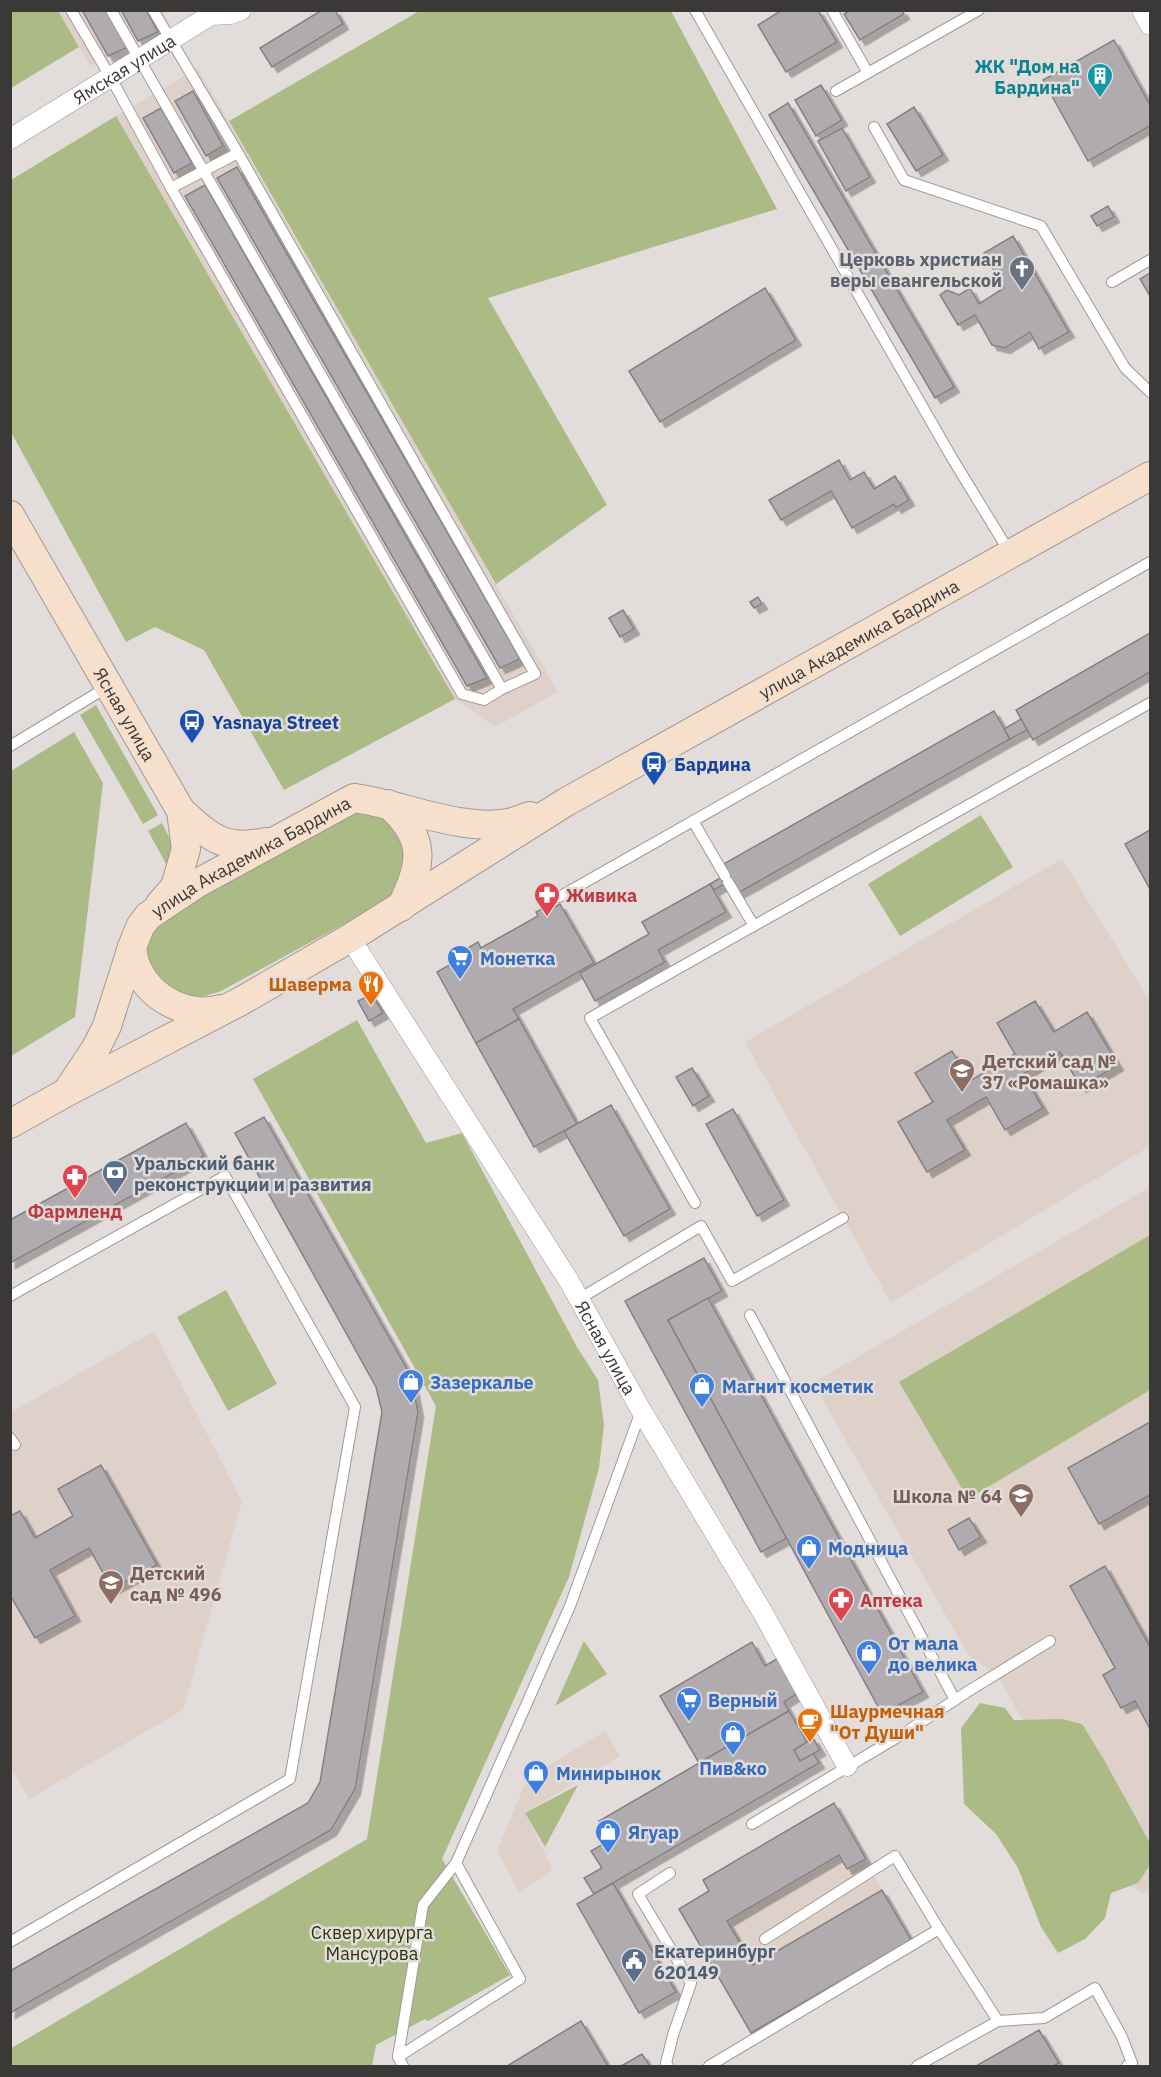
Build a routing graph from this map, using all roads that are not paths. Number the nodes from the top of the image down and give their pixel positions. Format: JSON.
{"nodes":[{"id":1,"x":71,"y":10,"type":"edge"},
{"id":2,"x":111,"y":10,"type":"edge"},
{"id":3,"x":153,"y":10,"type":"edge"},
{"id":4,"x":241,"y":10,"type":"edge"},
{"id":5,"x":695,"y":10,"type":"edge"},
{"id":6,"x":832,"y":10,"type":"edge"},
{"id":7,"x":979,"y":10,"type":"edge"},
{"id":8,"x":1142,"y":10,"type":"edge"},
{"id":9,"x":1150,"y":25,"type":"edge"},
{"id":10,"x":170,"y":40,"type":"junction"},
{"id":11,"x":139,"y":59,"type":"junction"},
{"id":12,"x":868,"y":73,"type":"junction"},
{"id":13,"x":111,"y":78,"type":"junction"},
{"id":14,"x":836,"y":91,"type":"dead end"},
{"id":15,"x":874,"y":127,"type":"dead end"},
{"id":16,"x":10,"y":139,"type":"edge"},
{"id":17,"x":238,"y":153,"type":"junction"},
{"id":18,"x":204,"y":171,"type":"junction"},
{"id":19,"x":171,"y":188,"type":"junction"},
{"id":20,"x":1150,"y":260,"type":"edge"},
{"id":21,"x":1112,"y":282,"type":"dead end"},
{"id":22,"x":1150,"y":392,"type":"edge"},
{"id":23,"x":1150,"y":476,"type":"edge"},
{"id":24,"x":10,"y":515,"type":"edge"},
{"id":25,"x":1011,"y":553,"type":"junction"},
{"id":26,"x":1150,"y":562,"type":"edge"},
{"id":27,"x":110,"y":686,"type":"junction"},
{"id":28,"x":501,"y":689,"type":"junction"},
{"id":29,"x":1150,"y":703,"type":"edge"},
{"id":30,"x":10,"y":746,"type":"edge"},
{"id":31,"x":566,"y":802,"type":"junction"},
{"id":32,"x":388,"y":804,"type":"junction"},
{"id":33,"x":181,"y":811,"type":"junction"},
{"id":34,"x":693,"y":820,"type":"junction"},
{"id":35,"x":281,"y":838,"type":"junction"},
{"id":36,"x":559,"y":897,"type":"dead end"},
{"id":37,"x":401,"y":906,"type":"junction"},
{"id":38,"x":148,"y":916,"type":"junction"},
{"id":39,"x":754,"y":926,"type":"junction"},
{"id":40,"x":350,"y":938,"type":"junction"},
{"id":41,"x":132,"y":947,"type":"junction"},
{"id":42,"x":229,"y":1007,"type":"junction"},
{"id":43,"x":67,"y":1092,"type":"junction"},
{"id":44,"x":10,"y":1124,"type":"edge"},
{"id":45,"x":695,"y":1203,"type":"dead end"},
{"id":46,"x":843,"y":1218,"type":"dead end"},
{"id":47,"x":10,"y":1296,"type":"edge"},
{"id":48,"x":579,"y":1299,"type":"junction"},
{"id":49,"x":750,"y":1315,"type":"dead end"},
{"id":50,"x":641,"y":1410,"type":"junction"},
{"id":51,"x":1050,"y":1641,"type":"dead end"},
{"id":52,"x":955,"y":1700,"type":"junction"},
{"id":53,"x":847,"y":1766,"type":"junction"},
{"id":54,"x":752,"y":1824,"type":"dead end"},
{"id":55,"x":456,"y":1863,"type":"junction"},
{"id":56,"x":670,"y":1873,"type":"dead end"},
{"id":57,"x":939,"y":1929,"type":"junction"},
{"id":58,"x":765,"y":1939,"type":"dead end"},
{"id":59,"x":10,"y":1942,"type":"edge"},
{"id":60,"x":998,"y":2021,"type":"junction"},
{"id":61,"x":400,"y":2062,"type":"edge"},
{"id":62,"x":1133,"y":2065,"type":"edge"},
{"id":63,"x":668,"y":2067,"type":"edge"},
{"id":64,"x":709,"y":2067,"type":"edge"},
{"id":65,"x":917,"y":2067,"type":"edge"}],
"edges":[{"from":1,"to":13,"type":"lane"},
{"from":2,"to":11,"type":"lane"},
{"from":3,"to":10,"type":"lane"},
{"from":4,"to":10,"type":"street","name":"Ямская улица"},
{"from":5,"to":25,"type":"lane"},
{"from":6,"to":12,"type":"lane"},
{"from":7,"to":12,"type":"lane"},
{"from":8,"to":9,"type":"street"},
{"from":10,"to":11,"type":"street","name":"Ямская улица"},
{"from":10,"to":17,"type":"lane"},
{"from":11,"to":13,"type":"street","name":"Ямская улица"},
{"from":11,"to":18,"type":"lane"},
{"from":12,"to":14,"type":"lane"},
{"from":13,"to":16,"type":"street","name":"Ямская улица"},
{"from":13,"to":19,"type":"lane"},
{"from":15,"to":22,"type":"lane"},
{"from":17,"to":18,"type":"lane"},
{"from":17,"to":28,"type":"lane"},
{"from":18,"to":19,"type":"lane"},
{"from":18,"to":28,"type":"lane"},
{"from":19,"to":28,"type":"lane"},
{"from":20,"to":21,"type":"lane"},
{"from":23,"to":25,"type":"street","name":"улица Академика Бардина"},
{"from":24,"to":27,"type":"street","name":"Ясная улица"},
{"from":25,"to":31,"type":"street","name":"улица Академика Бардина"},
{"from":26,"to":34,"type":"lane"},
{"from":27,"to":30,"type":"lane"},
{"from":27,"to":33,"type":"street","name":"Ясная улица"},
{"from":29,"to":39,"type":"lane"},
{"from":31,"to":32,"type":"street","name":"улица Академика Бардина"},
{"from":31,"to":37,"type":"street","name":"улица Академика Бардина"},
{"from":32,"to":35,"type":"street","name":"улица Академика Бардина"},
{"from":32,"to":37,"type":"street"},
{"from":33,"to":35,"type":"street"},
{"from":33,"to":38,"type":"street","name":"Ясная улица"},
{"from":34,"to":36,"type":"lane"},
{"from":34,"to":39,"type":"lane"},
{"from":35,"to":38,"type":"street","name":"улица Академика Бардина"},
{"from":37,"to":40,"type":"street","name":"улица Академика Бардина"},
{"from":38,"to":41,"type":"street","name":"улица Академика Бардина"},
{"from":39,"to":45,"type":"lane"},
{"from":40,"to":42,"type":"street","name":"улица Академика Бардина"},
{"from":40,"to":48,"type":"street","name":"Ясная улица"},
{"from":41,"to":42,"type":"street","name":"улица Академика Бардина"},
{"from":41,"to":43,"type":"street","name":"улица Академика Бардина"},
{"from":42,"to":43,"type":"street","name":"улица Академика Бардина"},
{"from":43,"to":44,"type":"street","name":"улица Академика Бардина"},
{"from":46,"to":48,"type":"lane"},
{"from":47,"to":59,"type":"lane"},
{"from":48,"to":50,"type":"street","name":"Ясная улица"},
{"from":49,"to":52,"type":"lane"},
{"from":50,"to":53,"type":"street","name":"Ясная улица"},
{"from":50,"to":55,"type":"lane"},
{"from":51,"to":52,"type":"lane"},
{"from":52,"to":53,"type":"lane"},
{"from":53,"to":54,"type":"lane"},
{"from":55,"to":61,"type":"lane"},
{"from":55,"to":61,"type":"lane"},
{"from":56,"to":63,"type":"lane"},
{"from":57,"to":58,"type":"lane"},
{"from":57,"to":60,"type":"lane"},
{"from":57,"to":64,"type":"lane"},
{"from":60,"to":62,"type":"lane"},
{"from":60,"to":65,"type":"lane"}]}
